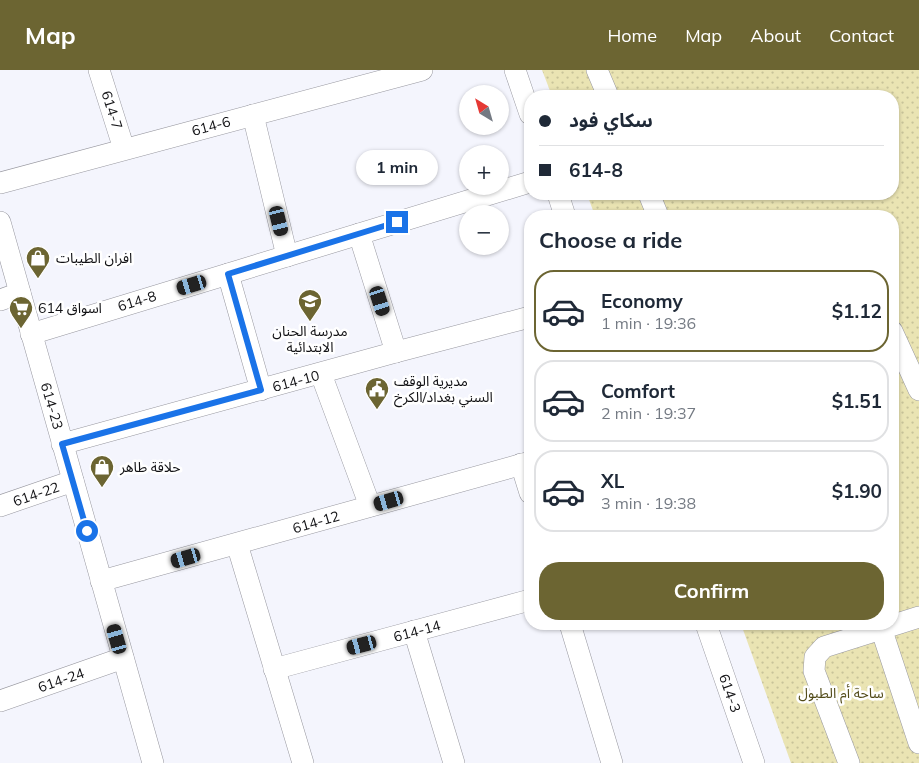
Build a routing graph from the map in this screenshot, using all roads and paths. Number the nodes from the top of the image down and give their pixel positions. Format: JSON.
{"nodes":[{"id":1,"x":99,"y":70,"type":"edge"},
{"id":2,"x":422,"y":70,"type":"edge"},
{"id":3,"x":515,"y":70,"type":"edge"},
{"id":4,"x":597,"y":70,"type":"edge"},
{"id":5,"x":374,"y":76,"type":"edge"},
{"id":6,"x":605,"y":90,"type":"edge"},
{"id":7,"x":524,"y":96,"type":"edge"},
{"id":8,"x":253,"y":115,"type":"junction"},
{"id":9,"x":124,"y":149,"type":"junction"},
{"id":10,"x":0,"y":183,"type":"edge"},
{"id":11,"x":524,"y":184,"type":"edge"},
{"id":12,"x":0,"y":222,"type":"edge"},
{"id":13,"x":359,"y":234,"type":"junction"},
{"id":14,"x":287,"y":256,"type":"junction"},
{"id":15,"x":228,"y":274,"type":"junction"},
{"id":16,"x":20,"y":293,"type":"junction"},
{"id":17,"x":0,"y":300,"type":"edge"},
{"id":18,"x":524,"y":319,"type":"edge"},
{"id":19,"x":31,"y":334,"type":"junction"},
{"id":20,"x":899,"y":346,"type":"edge"},
{"id":21,"x":396,"y":352,"type":"junction"},
{"id":22,"x":321,"y":374,"type":"junction"},
{"id":23,"x":261,"y":390,"type":"junction"},
{"id":24,"x":919,"y":390,"type":"edge"},
{"id":25,"x":62,"y":444,"type":"junction"},
{"id":26,"x":524,"y":464,"type":"edge"},
{"id":27,"x":73,"y":482,"type":"junction"},
{"id":28,"x":0,"y":506,"type":"edge"},
{"id":29,"x":370,"y":506,"type":"junction"},
{"id":30,"x":237,"y":544,"type":"junction"},
{"id":31,"x":101,"y":581,"type":"junction"},
{"id":32,"x":524,"y":602,"type":"edge"},
{"id":33,"x":919,"y":617,"type":"edge"},
{"id":34,"x":899,"y":623,"type":"edge"},
{"id":35,"x":572,"y":630,"type":"edge"},
{"id":36,"x":708,"y":630,"type":"edge"},
{"id":37,"x":875,"y":630,"type":"edge"},
{"id":38,"x":882,"y":630,"type":"edge"},
{"id":39,"x":414,"y":631,"type":"junction"},
{"id":40,"x":122,"y":658,"type":"junction"},
{"id":41,"x":274,"y":669,"type":"junction"},
{"id":42,"x":0,"y":701,"type":"edge"},
{"id":43,"x":919,"y":743,"type":"edge"},
{"id":44,"x":153,"y":763,"type":"edge"},
{"id":45,"x":303,"y":763,"type":"edge"},
{"id":46,"x":454,"y":763,"type":"edge"},
{"id":47,"x":612,"y":763,"type":"edge"},
{"id":48,"x":754,"y":763,"type":"edge"},
{"id":49,"x":849,"y":763,"type":"edge"}],
"edges":[{"from":1,"to":9,"type":"street","name":"614-7"},
{"from":2,"to":5,"type":"street","name":"614-6"},
{"from":3,"to":7,"type":"street"},
{"from":4,"to":6,"type":"street"},
{"from":5,"to":8,"type":"street","name":"614-6"},
{"from":8,"to":9,"type":"street","name":"614-6"},
{"from":8,"to":14,"type":"street"},
{"from":9,"to":10,"type":"street","name":"614-6"},
{"from":11,"to":13,"type":"street","name":"614-8"},
{"from":12,"to":16,"type":"street","name":"614-23"},
{"from":13,"to":14,"type":"street","name":"614-8"},
{"from":13,"to":21,"type":"street"},
{"from":14,"to":15,"type":"street","name":"614-8"},
{"from":15,"to":19,"type":"street","name":"614-8"},
{"from":15,"to":23,"type":"street"},
{"from":16,"to":17,"type":"street"},
{"from":16,"to":19,"type":"street","name":"614-23"},
{"from":18,"to":21,"type":"street","name":"614-10"},
{"from":19,"to":25,"type":"street","name":"614-23"},
{"from":20,"to":24,"type":"street"},
{"from":21,"to":22,"type":"street","name":"614-10"},
{"from":22,"to":23,"type":"street","name":"614-10"},
{"from":22,"to":29,"type":"street"},
{"from":23,"to":25,"type":"street","name":"614-10"},
{"from":25,"to":27,"type":"street","name":"614-23"},
{"from":26,"to":29,"type":"street","name":"614-12"},
{"from":27,"to":28,"type":"street","name":"614-22"},
{"from":27,"to":31,"type":"street","name":"614-23"},
{"from":29,"to":30,"type":"street","name":"614-12"},
{"from":30,"to":31,"type":"street","name":"614-12"},
{"from":30,"to":41,"type":"street"},
{"from":31,"to":40,"type":"street","name":"614-23"},
{"from":32,"to":39,"type":"street","name":"614-14"},
{"from":33,"to":34,"type":"street"},
{"from":35,"to":47,"type":"street"},
{"from":36,"to":48,"type":"street","name":"614-3"},
{"from":37,"to":49,"type":"street"},
{"from":38,"to":43,"type":"street"},
{"from":39,"to":41,"type":"street","name":"614-14"},
{"from":39,"to":46,"type":"street"},
{"from":40,"to":42,"type":"street","name":"614-24"},
{"from":40,"to":44,"type":"street","name":"614-23"},
{"from":41,"to":45,"type":"street"}]}
